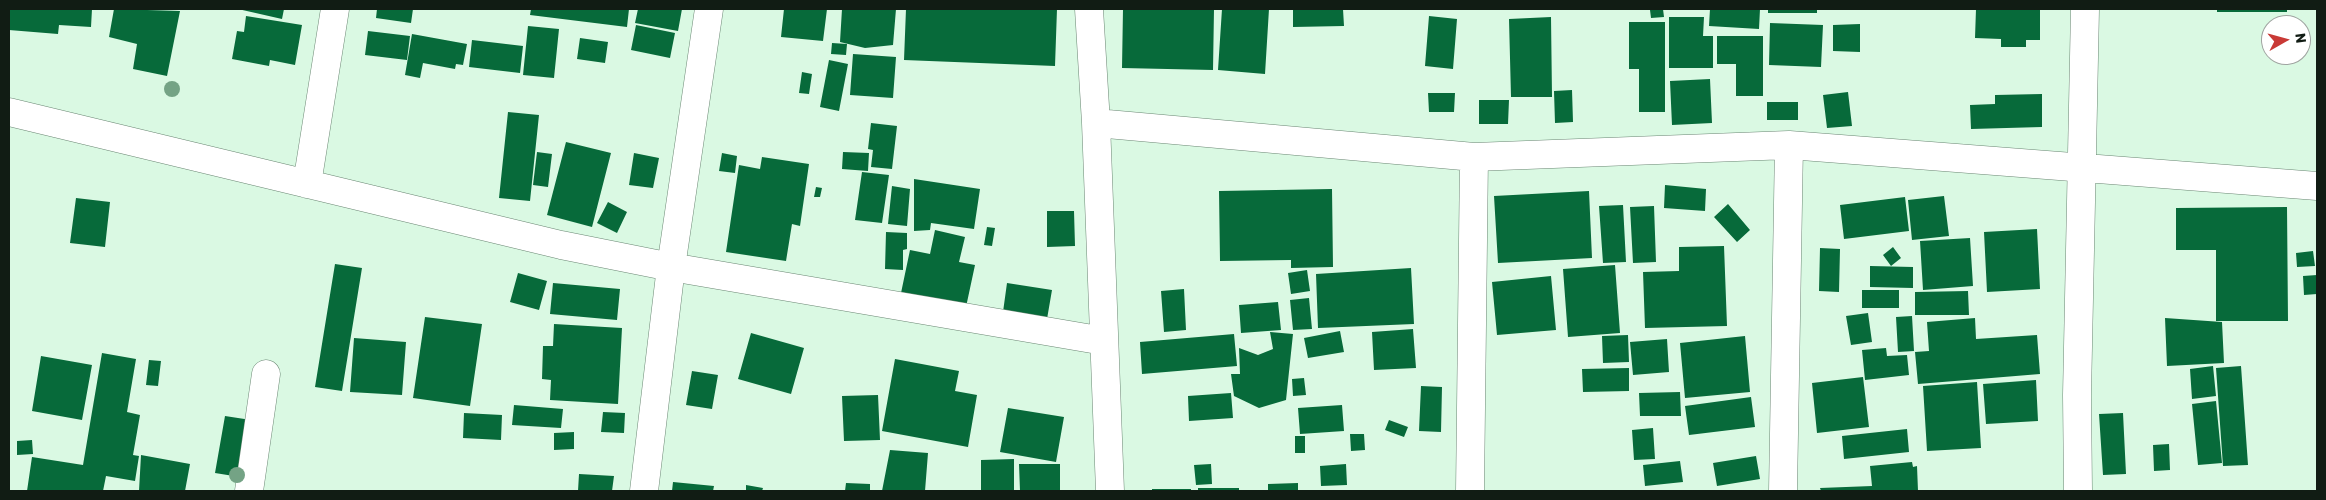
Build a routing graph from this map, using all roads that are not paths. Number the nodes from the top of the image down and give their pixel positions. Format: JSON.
{"nodes":[{"id":1,"x":335,"y":9,"type":"edge"},
{"id":2,"x":710,"y":9,"type":"edge"},
{"id":3,"x":1089,"y":9,"type":"edge"},
{"id":4,"x":2085,"y":9,"type":"edge"},
{"id":5,"x":9,"y":112,"type":"edge"},
{"id":6,"x":1096,"y":123,"type":"junction"},
{"id":7,"x":1789,"y":144,"type":"junction"},
{"id":8,"x":1474,"y":157,"type":"junction"},
{"id":9,"x":2082,"y":168,"type":"junction"},
{"id":10,"x":307,"y":184,"type":"junction"},
{"id":11,"x":2317,"y":186,"type":"edge"},
{"id":12,"x":671,"y":267,"type":"junction"},
{"id":13,"x":1104,"y":341,"type":"junction"},
{"id":14,"x":266,"y":374,"type":"dead end"},
{"id":15,"x":249,"y":491,"type":"edge"},
{"id":16,"x":644,"y":491,"type":"edge"},
{"id":17,"x":1110,"y":491,"type":"edge"},
{"id":18,"x":1470,"y":491,"type":"edge"},
{"id":19,"x":1783,"y":491,"type":"edge"},
{"id":20,"x":2078,"y":491,"type":"edge"}],
"edges":[{"from":1,"to":10,"type":"street"},
{"from":2,"to":12,"type":"street"},
{"from":3,"to":6,"type":"street"},
{"from":4,"to":9,"type":"street"},
{"from":5,"to":10,"type":"street"},
{"from":6,"to":8,"type":"street"},
{"from":6,"to":13,"type":"street"},
{"from":7,"to":8,"type":"street"},
{"from":7,"to":9,"type":"street"},
{"from":7,"to":19,"type":"street"},
{"from":8,"to":18,"type":"street"},
{"from":9,"to":11,"type":"street"},
{"from":9,"to":20,"type":"street"},
{"from":10,"to":12,"type":"street"},
{"from":12,"to":13,"type":"street"},
{"from":12,"to":16,"type":"street"},
{"from":13,"to":17,"type":"street"},
{"from":14,"to":15,"type":"street"}]}
